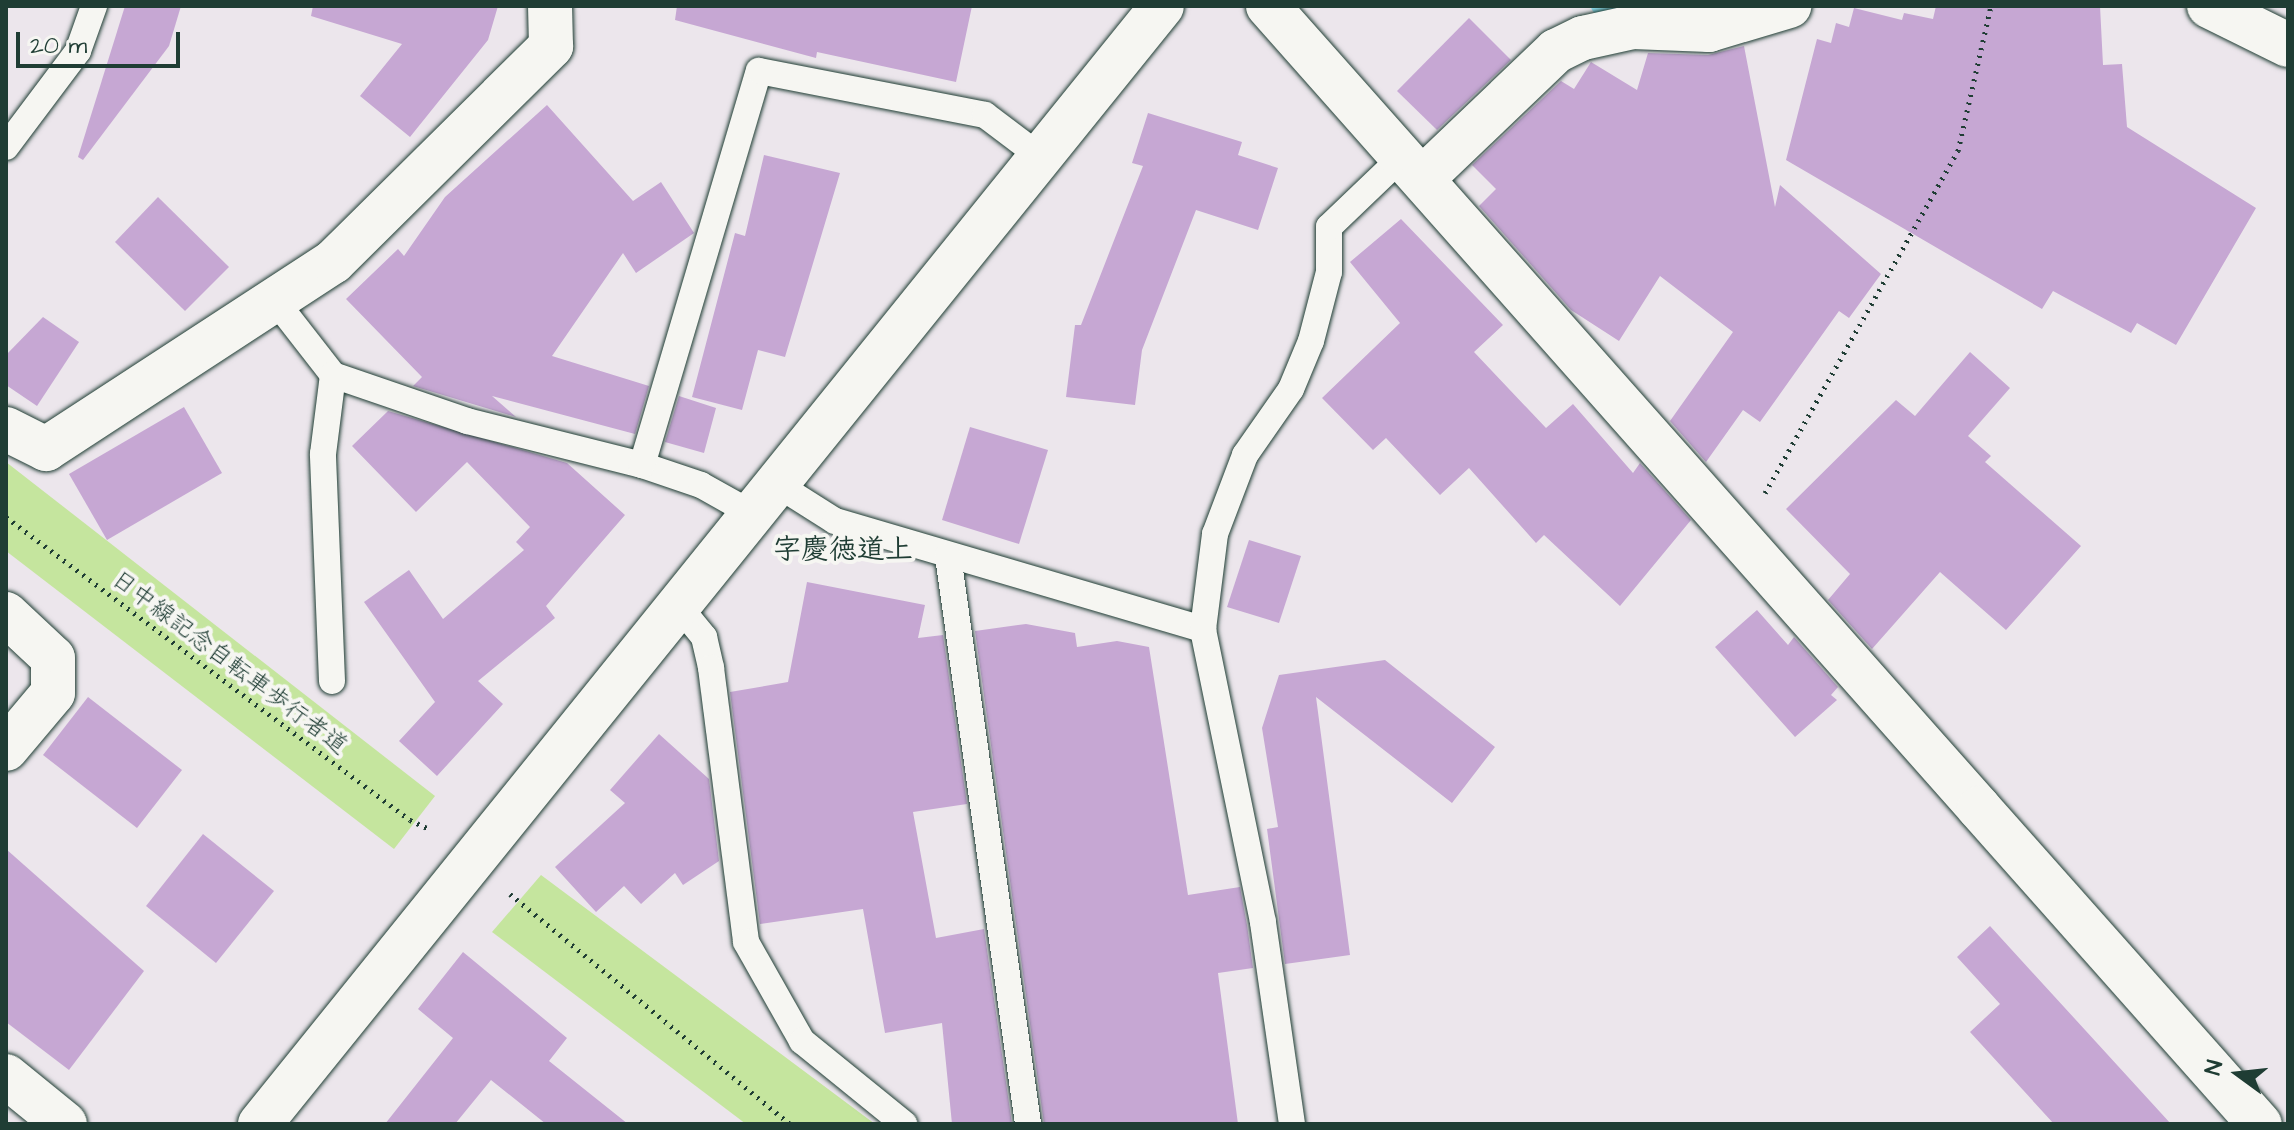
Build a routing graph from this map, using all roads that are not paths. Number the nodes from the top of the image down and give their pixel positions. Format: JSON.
{"nodes":[{"id":1,"x":94,"y":6,"type":"edge"},
{"id":2,"x":550,"y":6,"type":"edge"},
{"id":3,"x":1162,"y":6,"type":"edge"},
{"id":4,"x":1268,"y":6,"type":"edge"},
{"id":5,"x":1789,"y":6,"type":"edge"},
{"id":6,"x":2209,"y":6,"type":"edge"},
{"id":7,"x":2288,"y":45,"type":"edge"},
{"id":8,"x":6,"y":147,"type":"edge"},
{"id":9,"x":1042,"y":158,"type":"junction"},
{"id":10,"x":1414,"y":166,"type":"junction"},
{"id":11,"x":277,"y":303,"type":"junction"},
{"id":12,"x":333,"y":375,"type":"junction"},
{"id":13,"x":6,"y":429,"type":"edge"},
{"id":14,"x":642,"y":465,"type":"junction"},
{"id":15,"x":765,"y":499,"type":"junction"},
{"id":16,"x":948,"y":556,"type":"junction"},
{"id":17,"x":677,"y":604,"type":"junction"},
{"id":18,"x":6,"y":614,"type":"edge"},
{"id":19,"x":1203,"y":629,"type":"junction"},
{"id":20,"x":332,"y":681,"type":"dead end"},
{"id":21,"x":6,"y":749,"type":"edge"},
{"id":22,"x":6,"y":1076,"type":"edge"},
{"id":23,"x":65,"y":1124,"type":"edge"},
{"id":24,"x":260,"y":1124,"type":"edge"},
{"id":25,"x":904,"y":1124,"type":"edge"},
{"id":26,"x":1028,"y":1124,"type":"edge"},
{"id":27,"x":1292,"y":1124,"type":"edge"},
{"id":28,"x":2260,"y":1124,"type":"edge"}],
"edges":[{"from":1,"to":8,"type":"lane"},
{"from":2,"to":11,"type":"street"},
{"from":3,"to":9,"type":"street"},
{"from":4,"to":10,"type":"street"},
{"from":5,"to":10,"type":"street"},
{"from":6,"to":7,"type":"street"},
{"from":9,"to":14,"type":"lane"},
{"from":9,"to":15,"type":"street"},
{"from":10,"to":19,"type":"lane"},
{"from":10,"to":28,"type":"street"},
{"from":11,"to":12,"type":"lane"},
{"from":11,"to":13,"type":"street"},
{"from":12,"to":14,"type":"lane"},
{"from":12,"to":20,"type":"lane"},
{"from":14,"to":15,"type":"lane"},
{"from":15,"to":16,"type":"lane"},
{"from":15,"to":17,"type":"street"},
{"from":16,"to":19,"type":"lane"},
{"from":16,"to":26,"type":"lane"},
{"from":17,"to":24,"type":"street"},
{"from":17,"to":25,"type":"lane"},
{"from":18,"to":21,"type":"street"},
{"from":19,"to":27,"type":"lane"},
{"from":22,"to":23,"type":"street"}]}
